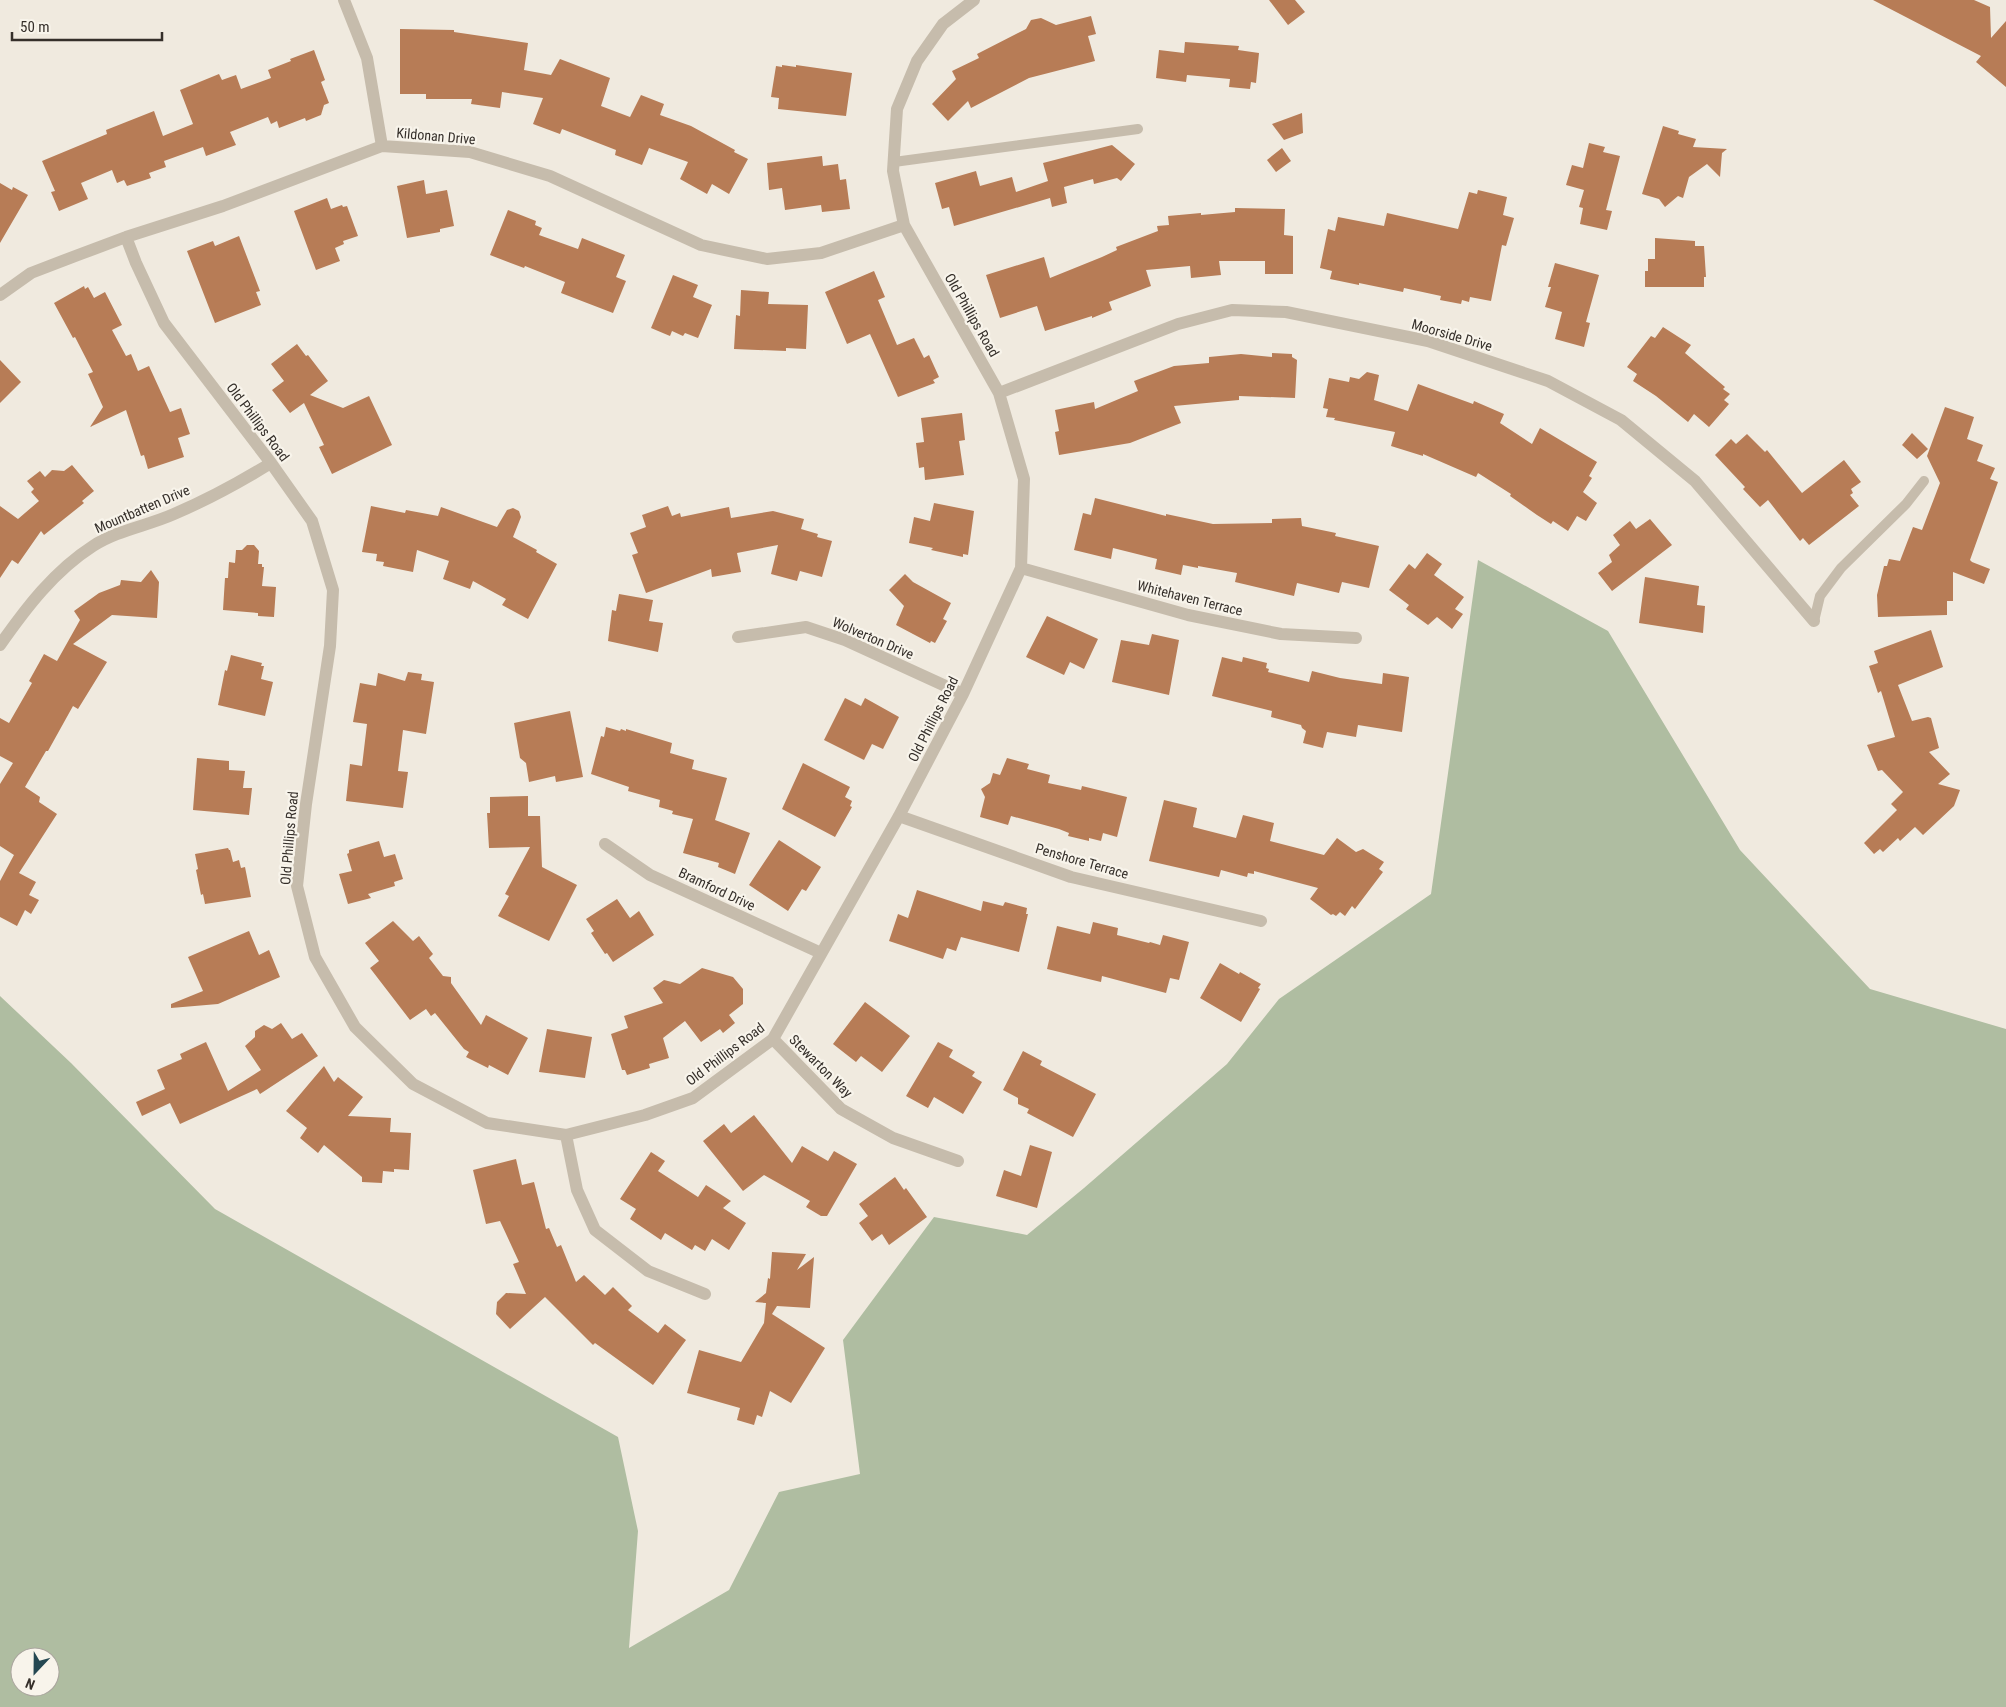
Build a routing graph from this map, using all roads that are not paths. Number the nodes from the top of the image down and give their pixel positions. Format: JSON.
{"nodes":[{"id":1,"x":344,"y":0,"type":"edge"},
{"id":2,"x":974,"y":0,"type":"edge"},
{"id":3,"x":1138,"y":129,"type":"dead end"},
{"id":4,"x":382,"y":146,"type":"junction"},
{"id":5,"x":894,"y":162,"type":"junction"},
{"id":6,"x":904,"y":225,"type":"junction"},
{"id":7,"x":126,"y":236,"type":"junction"},
{"id":8,"x":0,"y":296,"type":"edge"},
{"id":9,"x":999,"y":393,"type":"junction"},
{"id":10,"x":271,"y":463,"type":"junction"},
{"id":11,"x":1924,"y":481,"type":"dead end"},
{"id":12,"x":1021,"y":568,"type":"junction"},
{"id":13,"x":1814,"y":621,"type":"joint"},
{"id":14,"x":738,"y":637,"type":"dead end"},
{"id":15,"x":1356,"y":638,"type":"dead end"},
{"id":16,"x":0,"y":646,"type":"edge"},
{"id":17,"x":963,"y":694,"type":"junction"},
{"id":18,"x":899,"y":816,"type":"junction"},
{"id":19,"x":605,"y":844,"type":"dead end"},
{"id":20,"x":1261,"y":921,"type":"dead end"},
{"id":21,"x":821,"y":954,"type":"junction"},
{"id":22,"x":773,"y":1039,"type":"junction"},
{"id":23,"x":566,"y":1135,"type":"junction"},
{"id":24,"x":958,"y":1161,"type":"dead end"},
{"id":25,"x":706,"y":1294,"type":"dead end"}],
"edges":[{"from":1,"to":4,"type":"street"},
{"from":2,"to":5,"type":"street","name":"Old Phillips Road"},
{"from":3,"to":5,"type":"lane"},
{"from":4,"to":6,"type":"street","name":"Kildonan Drive"},
{"from":4,"to":7,"type":"street","name":"Kildonan Drive"},
{"from":5,"to":6,"type":"street","name":"Old Phillips Road"},
{"from":6,"to":9,"type":"street","name":"Old Phillips Road"},
{"from":7,"to":8,"type":"street","name":"Kildonan Drive"},
{"from":7,"to":10,"type":"street","name":"Old Phillips Road"},
{"from":9,"to":12,"type":"street","name":"Old Phillips Road"},
{"from":9,"to":13,"type":"street","name":"Moorside Drive"},
{"from":10,"to":16,"type":"street","name":"Mountbatten Drive"},
{"from":10,"to":23,"type":"street","name":"Old Phillips Road"},
{"from":11,"to":13,"type":"lane"},
{"from":12,"to":15,"type":"street","name":"Whitehaven Terrace"},
{"from":12,"to":17,"type":"street","name":"Old Phillips Road"},
{"from":14,"to":17,"type":"street","name":"Wolverton Drive"},
{"from":17,"to":18,"type":"street","name":"Old Phillips Road"},
{"from":18,"to":20,"type":"street","name":"Penshore Terrace"},
{"from":18,"to":21,"type":"street","name":"Old Phillips Road"},
{"from":19,"to":21,"type":"street","name":"Bramford Drive"},
{"from":21,"to":22,"type":"street","name":"Old Phillips Road"},
{"from":22,"to":23,"type":"street","name":"Old Phillips Road"},
{"from":22,"to":24,"type":"street","name":"Stewarton Way"},
{"from":23,"to":25,"type":"street"}]}
